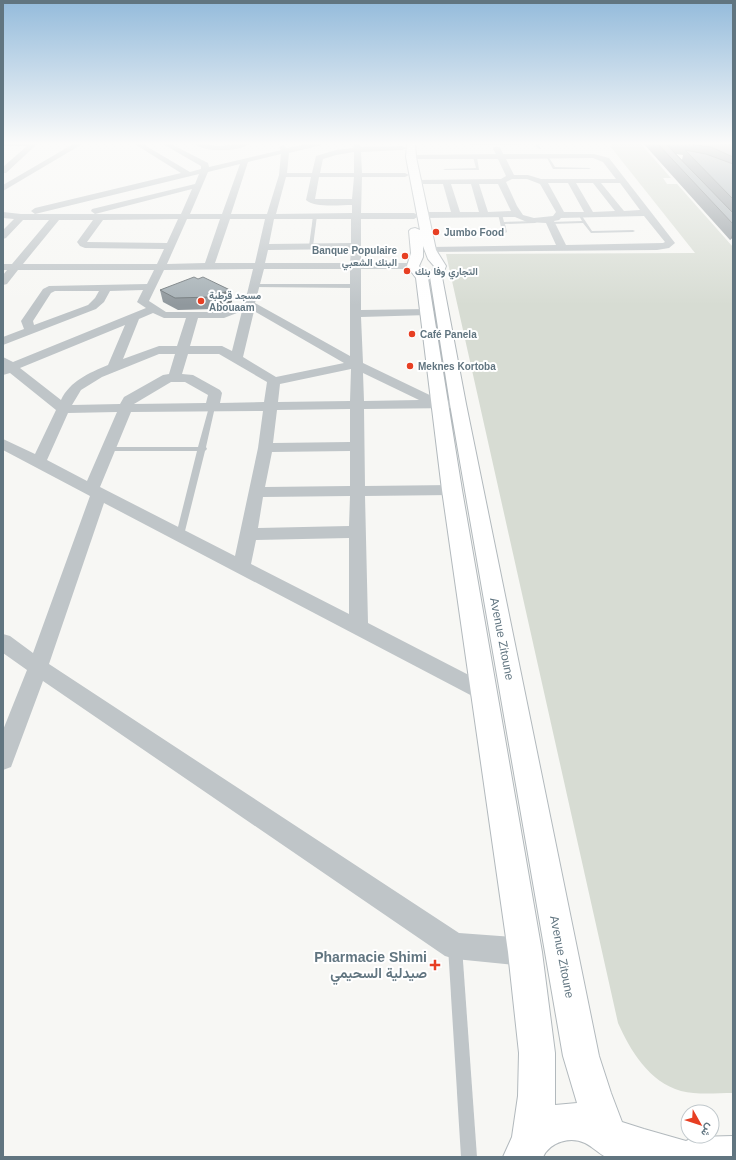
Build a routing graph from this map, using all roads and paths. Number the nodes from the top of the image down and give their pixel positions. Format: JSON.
{"nodes":[{"id":1,"x":84,"y":197,"type":"edge"},
{"id":2,"x":87,"y":197,"type":"edge"},
{"id":3,"x":149,"y":197,"type":"edge"},
{"id":4,"x":193,"y":197,"type":"edge"},
{"id":5,"x":234,"y":197,"type":"edge"},
{"id":6,"x":276,"y":197,"type":"edge"},
{"id":7,"x":310,"y":197,"type":"edge"},
{"id":8,"x":356,"y":197,"type":"edge"},
{"id":9,"x":412,"y":197,"type":"edge"},
{"id":10,"x":417,"y":197,"type":"edge"},
{"id":11,"x":451,"y":197,"type":"edge"},
{"id":12,"x":479,"y":197,"type":"edge"},
{"id":13,"x":509,"y":197,"type":"edge"},
{"id":14,"x":550,"y":197,"type":"edge"},
{"id":15,"x":580,"y":197,"type":"edge"},
{"id":16,"x":608,"y":197,"type":"edge"},
{"id":17,"x":635,"y":197,"type":"edge"},
{"id":18,"x":191,"y":201,"type":"junction"},
{"id":19,"x":356,"y":202,"type":"junction"},
{"id":20,"x":60,"y":204,"type":"junction"},
{"id":21,"x":621,"y":213,"type":"junction"},
{"id":22,"x":647,"y":213,"type":"junction"},
{"id":23,"x":484,"y":214,"type":"junction"},
{"id":24,"x":516,"y":214,"type":"junction"},
{"id":25,"x":560,"y":214,"type":"junction"},
{"id":26,"x":590,"y":214,"type":"junction"},
{"id":27,"x":456,"y":215,"type":"junction"},
{"id":28,"x":8,"y":216,"type":"edge"},
{"id":29,"x":72,"y":216,"type":"junction"},
{"id":30,"x":315,"y":216,"type":"junction"},
{"id":31,"x":356,"y":216,"type":"junction"},
{"id":32,"x":418,"y":216,"type":"junction"},
{"id":33,"x":56,"y":217,"type":"junction"},
{"id":34,"x":100,"y":217,"type":"junction"},
{"id":35,"x":136,"y":217,"type":"junction"},
{"id":36,"x":184,"y":217,"type":"junction"},
{"id":37,"x":227,"y":217,"type":"junction"},
{"id":38,"x":270,"y":217,"type":"junction"},
{"id":39,"x":501,"y":218,"type":"junction"},
{"id":40,"x":582,"y":218,"type":"junction"},
{"id":41,"x":549,"y":221,"type":"junction"},
{"id":42,"x":536,"y":224,"type":"junction"},
{"id":43,"x":633,"y":231,"type":"dead end"},
{"id":44,"x":463,"y":232,"type":"dead end"},
{"id":45,"x":3,"y":236,"type":"edge"},
{"id":46,"x":122,"y":245,"type":"junction"},
{"id":47,"x":170,"y":246,"type":"junction"},
{"id":48,"x":311,"y":246,"type":"junction"},
{"id":49,"x":356,"y":246,"type":"junction"},
{"id":50,"x":264,"y":247,"type":"junction"},
{"id":51,"x":562,"y":248,"type":"junction"},
{"id":52,"x":425,"y":263,"type":"junction"},
{"id":53,"x":356,"y":266,"type":"junction"},
{"id":54,"x":3,"y":267,"type":"edge"},
{"id":55,"x":15,"y":267,"type":"junction"},
{"id":56,"x":162,"y":267,"type":"junction"},
{"id":57,"x":209,"y":267,"type":"junction"},
{"id":58,"x":259,"y":267,"type":"junction"},
{"id":59,"x":3,"y":282,"type":"edge"},
{"id":60,"x":254,"y":286,"type":"junction"},
{"id":61,"x":356,"y":286,"type":"junction"},
{"id":62,"x":106,"y":287,"type":"junction"},
{"id":63,"x":151,"y":287,"type":"junction"},
{"id":64,"x":250,"y":304,"type":"junction"},
{"id":65,"x":154,"y":309,"type":"junction"},
{"id":66,"x":428,"y":312,"type":"junction"},
{"id":67,"x":355,"y":314,"type":"junction"},
{"id":68,"x":193,"y":315,"type":"junction"},
{"id":69,"x":134,"y":317,"type":"junction"},
{"id":70,"x":32,"y":330,"type":"junction"},
{"id":71,"x":3,"y":341,"type":"edge"},
{"id":72,"x":182,"y":350,"type":"junction"},
{"id":73,"x":236,"y":358,"type":"junction"},
{"id":74,"x":357,"y":365,"type":"junction"},
{"id":75,"x":6,"y":366,"type":"edge"},
{"id":76,"x":114,"y":366,"type":"junction"},
{"id":77,"x":174,"y":378,"type":"junction"},
{"id":78,"x":274,"y":381,"type":"junction"},
{"id":79,"x":357,"y":405,"type":"junction"},
{"id":80,"x":448,"y":405,"type":"junction"},
{"id":81,"x":270,"y":406,"type":"junction"},
{"id":82,"x":212,"y":407,"type":"junction"},
{"id":83,"x":126,"y":408,"type":"junction"},
{"id":84,"x":64,"y":409,"type":"junction"},
{"id":85,"x":3,"y":444,"type":"edge"},
{"id":86,"x":358,"y":446,"type":"junction"},
{"id":87,"x":264,"y":448,"type":"junction"},
{"id":88,"x":109,"y":449,"type":"junction"},
{"id":89,"x":203,"y":449,"type":"junction"},
{"id":90,"x":38,"y":463,"type":"junction"},
{"id":91,"x":452,"y":490,"type":"junction"},
{"id":92,"x":95,"y":491,"type":"junction"},
{"id":93,"x":357,"y":491,"type":"junction"},
{"id":94,"x":256,"y":492,"type":"junction"},
{"id":95,"x":358,"y":532,"type":"junction"},
{"id":96,"x":249,"y":534,"type":"junction"},
{"id":97,"x":180,"y":535,"type":"junction"},
{"id":98,"x":242,"y":566,"type":"junction"},
{"id":99,"x":358,"y":626,"type":"junction"},
{"id":100,"x":3,"y":642,"type":"edge"},
{"id":101,"x":38,"y":668,"type":"junction"},
{"id":102,"x":485,"y":693,"type":"junction"},
{"id":103,"x":3,"y":759,"type":"edge"},
{"id":104,"x":455,"y":946,"type":"junction"},
{"id":105,"x":525,"y":952,"type":"junction"},
{"id":106,"x":618,"y":1146,"type":"edge"},
{"id":107,"x":527,"y":1149,"type":"edge"},
{"id":108,"x":733,"y":1156,"type":"edge"},
{"id":109,"x":469,"y":1157,"type":"edge"},
{"id":110,"x":677,"y":1157,"type":"edge"},
{"id":111,"x":695,"y":1157,"type":"edge"}],
"edges":[{"from":1,"to":28,"type":"street"},
{"from":2,"to":20,"type":"street"},
{"from":3,"to":29,"type":"street"},
{"from":4,"to":18,"type":"street"},
{"from":5,"to":37,"type":"street"},
{"from":6,"to":38,"type":"street"},
{"from":7,"to":19,"type":"street"},
{"from":8,"to":19,"type":"street"},
{"from":9,"to":32,"type":"main road","name":"Avenue Zitoune"},
{"from":10,"to":32,"type":"main road","name":"Avenue Zitoune"},
{"from":11,"to":27,"type":"street"},
{"from":12,"to":23,"type":"street"},
{"from":13,"to":24,"type":"street"},
{"from":14,"to":25,"type":"street"},
{"from":15,"to":26,"type":"street"},
{"from":16,"to":21,"type":"street"},
{"from":17,"to":22,"type":"street"},
{"from":18,"to":35,"type":"street"},
{"from":18,"to":36,"type":"street"},
{"from":19,"to":31,"type":"street"},
{"from":20,"to":28,"type":"street"},
{"from":20,"to":29,"type":"street"},
{"from":21,"to":22,"type":"street"},
{"from":21,"to":26,"type":"street"},
{"from":22,"to":51,"type":"street"},
{"from":23,"to":27,"type":"street"},
{"from":23,"to":39,"type":"street"},
{"from":24,"to":39,"type":"street"},
{"from":24,"to":42,"type":"street"},
{"from":25,"to":40,"type":"street"},
{"from":25,"to":41,"type":"street"},
{"from":26,"to":40,"type":"street"},
{"from":27,"to":32,"type":"street"},
{"from":28,"to":33,"type":"street"},
{"from":28,"to":45,"type":"street"},
{"from":29,"to":33,"type":"street"},
{"from":29,"to":34,"type":"street"},
{"from":30,"to":31,"type":"street"},
{"from":30,"to":38,"type":"street"},
{"from":30,"to":48,"type":"lane"},
{"from":31,"to":32,"type":"street"},
{"from":31,"to":49,"type":"street"},
{"from":32,"to":52,"type":"main road","name":"Avenue Zitoune"},
{"from":32,"to":52,"type":"main road","name":"Avenue Zitoune"},
{"from":33,"to":55,"type":"street"},
{"from":34,"to":35,"type":"street"},
{"from":34,"to":46,"type":"street"},
{"from":35,"to":36,"type":"street"},
{"from":35,"to":46,"type":"street"},
{"from":36,"to":37,"type":"street"},
{"from":36,"to":47,"type":"street"},
{"from":37,"to":38,"type":"street"},
{"from":37,"to":57,"type":"street"},
{"from":38,"to":50,"type":"street"},
{"from":39,"to":42,"type":"lane"},
{"from":39,"to":44,"type":"lane"},
{"from":40,"to":41,"type":"lane"},
{"from":40,"to":43,"type":"lane"},
{"from":41,"to":42,"type":"street"},
{"from":41,"to":51,"type":"street"},
{"from":46,"to":47,"type":"street"},
{"from":47,"to":56,"type":"street"},
{"from":48,"to":49,"type":"street"},
{"from":48,"to":50,"type":"street"},
{"from":49,"to":53,"type":"street"},
{"from":50,"to":58,"type":"street"},
{"from":51,"to":52,"type":"street"},
{"from":52,"to":53,"type":"street"},
{"from":52,"to":66,"type":"main road","name":"Avenue Zitoune"},
{"from":52,"to":80,"type":"main road","name":"Avenue Zitoune"},
{"from":53,"to":58,"type":"street"},
{"from":53,"to":61,"type":"street"},
{"from":54,"to":55,"type":"street"},
{"from":55,"to":56,"type":"street"},
{"from":55,"to":59,"type":"street"},
{"from":56,"to":57,"type":"street"},
{"from":56,"to":63,"type":"street"},
{"from":57,"to":58,"type":"street"},
{"from":58,"to":60,"type":"street"},
{"from":60,"to":61,"type":"lane"},
{"from":60,"to":64,"type":"street"},
{"from":61,"to":67,"type":"street"},
{"from":62,"to":63,"type":"street"},
{"from":62,"to":70,"type":"street"},
{"from":62,"to":70,"type":"street"},
{"from":63,"to":65,"type":"street"},
{"from":64,"to":68,"type":"street"},
{"from":64,"to":73,"type":"street"},
{"from":64,"to":74,"type":"street"},
{"from":65,"to":68,"type":"street"},
{"from":65,"to":69,"type":"street"},
{"from":66,"to":67,"type":"street"},
{"from":66,"to":80,"type":"main road","name":"Avenue Zitoune"},
{"from":67,"to":74,"type":"street"},
{"from":68,"to":72,"type":"street"},
{"from":69,"to":75,"type":"street"},
{"from":69,"to":76,"type":"street"},
{"from":70,"to":71,"type":"street"},
{"from":72,"to":73,"type":"street"},
{"from":72,"to":76,"type":"street"},
{"from":72,"to":77,"type":"street"},
{"from":73,"to":78,"type":"street"},
{"from":74,"to":78,"type":"street"},
{"from":74,"to":79,"type":"street"},
{"from":74,"to":80,"type":"street"},
{"from":75,"to":84,"type":"street"},
{"from":76,"to":84,"type":"street"},
{"from":77,"to":82,"type":"street"},
{"from":77,"to":83,"type":"street"},
{"from":78,"to":81,"type":"street"},
{"from":79,"to":80,"type":"street"},
{"from":79,"to":81,"type":"street"},
{"from":79,"to":86,"type":"street"},
{"from":80,"to":91,"type":"main road","name":"Avenue Zitoune"},
{"from":80,"to":106,"type":"main road","name":"Avenue Zitoune"},
{"from":81,"to":82,"type":"street"},
{"from":81,"to":87,"type":"street"},
{"from":82,"to":83,"type":"street"},
{"from":82,"to":89,"type":"lane"},
{"from":83,"to":84,"type":"street"},
{"from":83,"to":88,"type":"street"},
{"from":84,"to":90,"type":"street"},
{"from":85,"to":90,"type":"street"},
{"from":86,"to":87,"type":"street"},
{"from":86,"to":93,"type":"street"},
{"from":87,"to":94,"type":"street"},
{"from":88,"to":89,"type":"lane"},
{"from":88,"to":92,"type":"street"},
{"from":89,"to":97,"type":"lane"},
{"from":90,"to":92,"type":"street"},
{"from":91,"to":93,"type":"street"},
{"from":91,"to":102,"type":"main road","name":"Avenue Zitoune"},
{"from":92,"to":97,"type":"street"},
{"from":92,"to":101,"type":"street"},
{"from":93,"to":94,"type":"street"},
{"from":93,"to":95,"type":"street"},
{"from":94,"to":96,"type":"street"},
{"from":95,"to":96,"type":"street"},
{"from":95,"to":99,"type":"street"},
{"from":96,"to":98,"type":"street"},
{"from":97,"to":98,"type":"street"},
{"from":98,"to":99,"type":"street"},
{"from":99,"to":102,"type":"street"},
{"from":100,"to":101,"type":"street"},
{"from":101,"to":103,"type":"street"},
{"from":101,"to":104,"type":"street"},
{"from":102,"to":105,"type":"main road","name":"Avenue Zitoune"},
{"from":104,"to":105,"type":"street"},
{"from":104,"to":109,"type":"lane"},
{"from":105,"to":107,"type":"main road","name":"Avenue Zitoune"},
{"from":106,"to":107,"type":"main road"},
{"from":106,"to":110,"type":"main road"},
{"from":108,"to":111,"type":"main road"}]}
